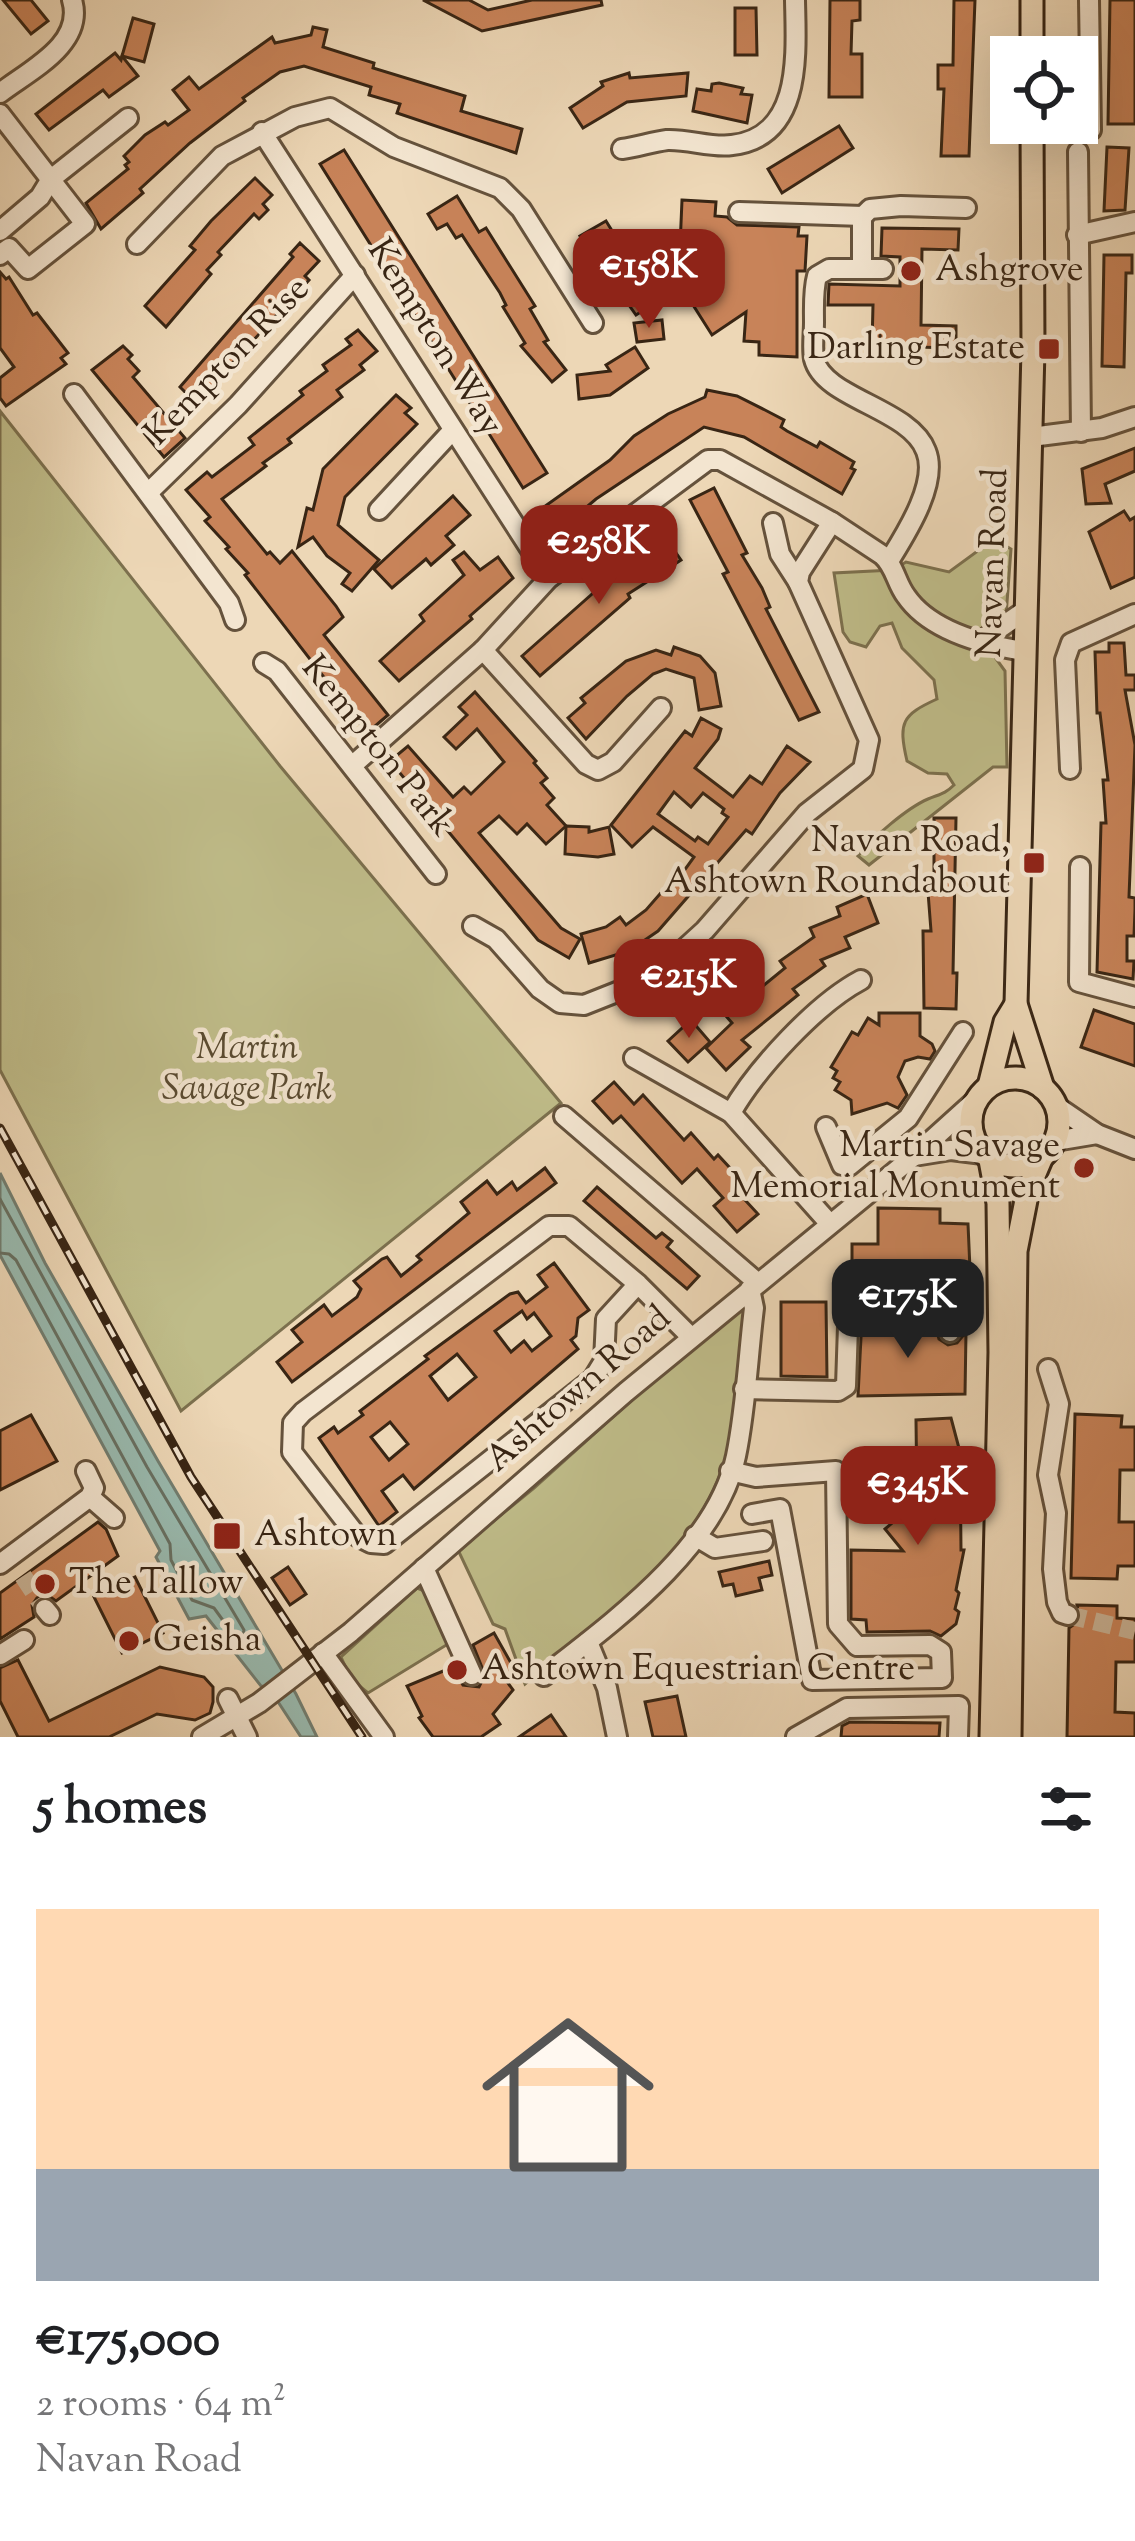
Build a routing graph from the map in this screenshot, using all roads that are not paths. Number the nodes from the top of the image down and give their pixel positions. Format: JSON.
{"nodes":[{"id":1,"x":72,"y":0,"type":"edge"},
{"id":2,"x":795,"y":0,"type":"edge"},
{"id":3,"x":1031,"y":0,"type":"edge"},
{"id":4,"x":1089,"y":0,"type":"edge"},
{"id":5,"x":1032,"y":36,"type":"edge"},
{"id":6,"x":1090,"y":36,"type":"edge"},
{"id":7,"x":0,"y":93,"type":"edge"},
{"id":8,"x":0,"y":115,"type":"edge"},
{"id":9,"x":128,"y":118,"type":"dead end"},
{"id":10,"x":262,"y":132,"type":"junction"},
{"id":11,"x":1032,"y":144,"type":"edge"},
{"id":12,"x":622,"y":149,"type":"dead end"},
{"id":13,"x":1078,"y":152,"type":"dead end"},
{"id":14,"x":51,"y":178,"type":"junction"},
{"id":15,"x":966,"y":208,"type":"dead end"},
{"id":16,"x":739,"y":212,"type":"dead end"},
{"id":17,"x":863,"y":216,"type":"junction"},
{"id":18,"x":1135,"y":222,"type":"edge"},
{"id":19,"x":0,"y":231,"type":"edge"},
{"id":20,"x":1077,"y":235,"type":"junction"},
{"id":21,"x":137,"y":244,"type":"dead end"},
{"id":22,"x":0,"y":254,"type":"edge"},
{"id":23,"x":862,"y":268,"type":"junction"},
{"id":24,"x":884,"y":269,"type":"dead end"},
{"id":25,"x":355,"y":275,"type":"junction"},
{"id":26,"x":593,"y":323,"type":"dead end"},
{"id":27,"x":74,"y":394,"type":"dead end"},
{"id":28,"x":1135,"y":417,"type":"edge"},
{"id":29,"x":453,"y":430,"type":"junction"},
{"id":30,"x":1081,"y":432,"type":"junction"},
{"id":31,"x":1031,"y":437,"type":"junction"},
{"id":32,"x":148,"y":493,"type":"junction"},
{"id":33,"x":379,"y":510,"type":"dead end"},
{"id":34,"x":832,"y":522,"type":"junction"},
{"id":35,"x":773,"y":523,"type":"dead end"},
{"id":36,"x":889,"y":561,"type":"junction"},
{"id":37,"x":549,"y":578,"type":"junction"},
{"id":38,"x":798,"y":582,"type":"junction"},
{"id":39,"x":1026,"y":610,"type":"junction"},
{"id":40,"x":1135,"y":614,"type":"edge"},
{"id":41,"x":235,"y":620,"type":"dead end"},
{"id":42,"x":984,"y":639,"type":"junction"},
{"id":43,"x":483,"y":650,"type":"junction"},
{"id":44,"x":1024,"y":651,"type":"junction"},
{"id":45,"x":264,"y":664,"type":"dead end"},
{"id":46,"x":661,"y":708,"type":"dead end"},
{"id":47,"x":354,"y":764,"type":"junction"},
{"id":48,"x":1070,"y":769,"type":"dead end"},
{"id":49,"x":1080,"y":867,"type":"dead end"},
{"id":50,"x":436,"y":874,"type":"dead end"},
{"id":51,"x":473,"y":926,"type":"dead end"},
{"id":52,"x":861,"y":980,"type":"dead end"},
{"id":53,"x":1135,"y":997,"type":"edge"},
{"id":54,"x":1016,"y":1004,"type":"junction"},
{"id":55,"x":963,"y":1032,"type":"dead end"},
{"id":56,"x":634,"y":1058,"type":"dead end"},
{"id":57,"x":982,"y":1093,"type":"junction"},
{"id":58,"x":1050,"y":1097,"type":"junction"},
{"id":59,"x":731,"y":1113,"type":"junction"},
{"id":60,"x":564,"y":1115,"type":"dead end"},
{"id":61,"x":826,"y":1127,"type":"dead end"},
{"id":62,"x":1097,"y":1135,"type":"junction"},
{"id":63,"x":1049,"y":1149,"type":"junction"},
{"id":64,"x":1135,"y":1149,"type":"edge"},
{"id":65,"x":914,"y":1156,"type":"junction"},
{"id":66,"x":987,"y":1157,"type":"junction"},
{"id":67,"x":855,"y":1160,"type":"junction"},
{"id":68,"x":877,"y":1185,"type":"junction"},
{"id":69,"x":830,"y":1224,"type":"junction"},
{"id":70,"x":638,"y":1284,"type":"junction"},
{"id":71,"x":754,"y":1286,"type":"junction"},
{"id":72,"x":950,"y":1332,"type":"dead end"},
{"id":73,"x":691,"y":1337,"type":"junction"},
{"id":74,"x":1048,"y":1369,"type":"dead end"},
{"id":75,"x":744,"y":1389,"type":"junction"},
{"id":76,"x":86,"y":1471,"type":"dead end"},
{"id":77,"x":730,"y":1472,"type":"junction"},
{"id":78,"x":90,"y":1497,"type":"junction"},
{"id":79,"x":752,"y":1514,"type":"dead end"},
{"id":80,"x":114,"y":1518,"type":"dead end"},
{"id":81,"x":695,"y":1536,"type":"junction"},
{"id":82,"x":764,"y":1541,"type":"dead end"},
{"id":83,"x":5,"y":1560,"type":"edge"},
{"id":84,"x":424,"y":1568,"type":"junction"},
{"id":85,"x":23,"y":1576,"type":"tunnel mouth"},
{"id":86,"x":1068,"y":1615,"type":"dead end"},
{"id":87,"x":24,"y":1640,"type":"dead end"},
{"id":88,"x":588,"y":1642,"type":"junction"},
{"id":89,"x":323,"y":1653,"type":"junction"},
{"id":90,"x":0,"y":1655,"type":"edge"},
{"id":91,"x":472,"y":1675,"type":"dead end"},
{"id":92,"x":544,"y":1676,"type":"dead end"},
{"id":93,"x":231,"y":1708,"type":"junction"},
{"id":94,"x":202,"y":1737,"type":"edge"},
{"id":95,"x":247,"y":1737,"type":"edge"},
{"id":96,"x":384,"y":1737,"type":"edge"},
{"id":97,"x":617,"y":1737,"type":"edge"},
{"id":98,"x":796,"y":1737,"type":"edge"},
{"id":99,"x":958,"y":1737,"type":"edge"},
{"id":100,"x":991,"y":1737,"type":"edge"},
{"id":101,"x":1010,"y":1737,"type":"edge"}],
"edges":[{"from":1,"to":7,"type":"street"},
{"from":2,"to":12,"type":"street"},
{"from":3,"to":5,"type":"main road"},
{"from":4,"to":6,"type":"street"},
{"from":8,"to":14,"type":"street"},
{"from":9,"to":14,"type":"street"},
{"from":10,"to":21,"type":"street"},
{"from":10,"to":25,"type":"street","name":"Kempton Way"},
{"from":10,"to":26,"type":"street"},
{"from":11,"to":31,"type":"main road","name":"Navan Road"},
{"from":13,"to":20,"type":"street"},
{"from":14,"to":19,"type":"street"},
{"from":14,"to":22,"type":"street"},
{"from":15,"to":17,"type":"street"},
{"from":16,"to":17,"type":"street"},
{"from":17,"to":23,"type":"street"},
{"from":18,"to":20,"type":"street"},
{"from":20,"to":30,"type":"street"},
{"from":23,"to":24,"type":"street"},
{"from":23,"to":36,"type":"street"},
{"from":25,"to":29,"type":"street","name":"Kempton Way"},
{"from":25,"to":32,"type":"street","name":"Kempton Rise"},
{"from":27,"to":32,"type":"street"},
{"from":28,"to":30,"type":"street"},
{"from":29,"to":33,"type":"street"},
{"from":29,"to":37,"type":"street","name":"Kempton Way"},
{"from":30,"to":31,"type":"street"},
{"from":31,"to":39,"type":"main road","name":"Navan Road"},
{"from":32,"to":41,"type":"street"},
{"from":34,"to":36,"type":"street"},
{"from":34,"to":37,"type":"street"},
{"from":34,"to":38,"type":"street"},
{"from":35,"to":38,"type":"street"},
{"from":36,"to":42,"type":"street"},
{"from":37,"to":43,"type":"street"},
{"from":38,"to":51,"type":"street"},
{"from":39,"to":42,"type":"street"},
{"from":39,"to":44,"type":"main road","name":"Navan Road"},
{"from":40,"to":48,"type":"street"},
{"from":42,"to":44,"type":"street"},
{"from":43,"to":46,"type":"street"},
{"from":43,"to":47,"type":"street"},
{"from":44,"to":54,"type":"main road","name":"Navan Road"},
{"from":45,"to":47,"type":"street","name":"Kempton Park"},
{"from":47,"to":50,"type":"street","name":"Kempton Park"},
{"from":49,"to":53,"type":"street"},
{"from":52,"to":59,"type":"street"},
{"from":54,"to":57,"type":"main road","name":"Navan Road"},
{"from":54,"to":58,"type":"main road","name":"Navan Road"},
{"from":55,"to":67,"type":"street"},
{"from":56,"to":59,"type":"street"},
{"from":57,"to":58,"type":"main road"},
{"from":57,"to":65,"type":"street","name":"Ashtown Road"},
{"from":57,"to":66,"type":"main road"},
{"from":58,"to":62,"type":"street"},
{"from":58,"to":63,"type":"main road"},
{"from":59,"to":69,"type":"street"},
{"from":60,"to":71,"type":"street"},
{"from":61,"to":67,"type":"street"},
{"from":62,"to":63,"type":"street"},
{"from":62,"to":64,"type":"street"},
{"from":63,"to":66,"type":"main road"},
{"from":63,"to":101,"type":"main road"},
{"from":65,"to":66,"type":"street"},
{"from":65,"to":68,"type":"street","name":"Ashtown Road"},
{"from":66,"to":100,"type":"main road"},
{"from":67,"to":68,"type":"street"},
{"from":68,"to":69,"type":"street","name":"Ashtown Road"},
{"from":69,"to":71,"type":"street","name":"Ashtown Road"},
{"from":70,"to":70,"type":"street"},
{"from":70,"to":73,"type":"street"},
{"from":71,"to":73,"type":"street","name":"Ashtown Road"},
{"from":71,"to":75,"type":"street"},
{"from":72,"to":75,"type":"street"},
{"from":73,"to":84,"type":"street","name":"Ashtown Road"},
{"from":74,"to":86,"type":"street"},
{"from":75,"to":77,"type":"street"},
{"from":76,"to":78,"type":"street"},
{"from":77,"to":79,"type":"street"},
{"from":77,"to":81,"type":"street"},
{"from":78,"to":80,"type":"street"},
{"from":78,"to":83,"type":"street"},
{"from":81,"to":82,"type":"street"},
{"from":81,"to":88,"type":"street"},
{"from":83,"to":85,"type":"street"},
{"from":84,"to":89,"type":"street","name":"Ashtown Road"},
{"from":84,"to":91,"type":"street"},
{"from":87,"to":90,"type":"street"},
{"from":88,"to":92,"type":"street"},
{"from":88,"to":97,"type":"street"},
{"from":89,"to":93,"type":"street","name":"Ashtown Road"},
{"from":89,"to":96,"type":"street"},
{"from":93,"to":94,"type":"street"},
{"from":93,"to":95,"type":"street"},
{"from":98,"to":99,"type":"street"}]}
